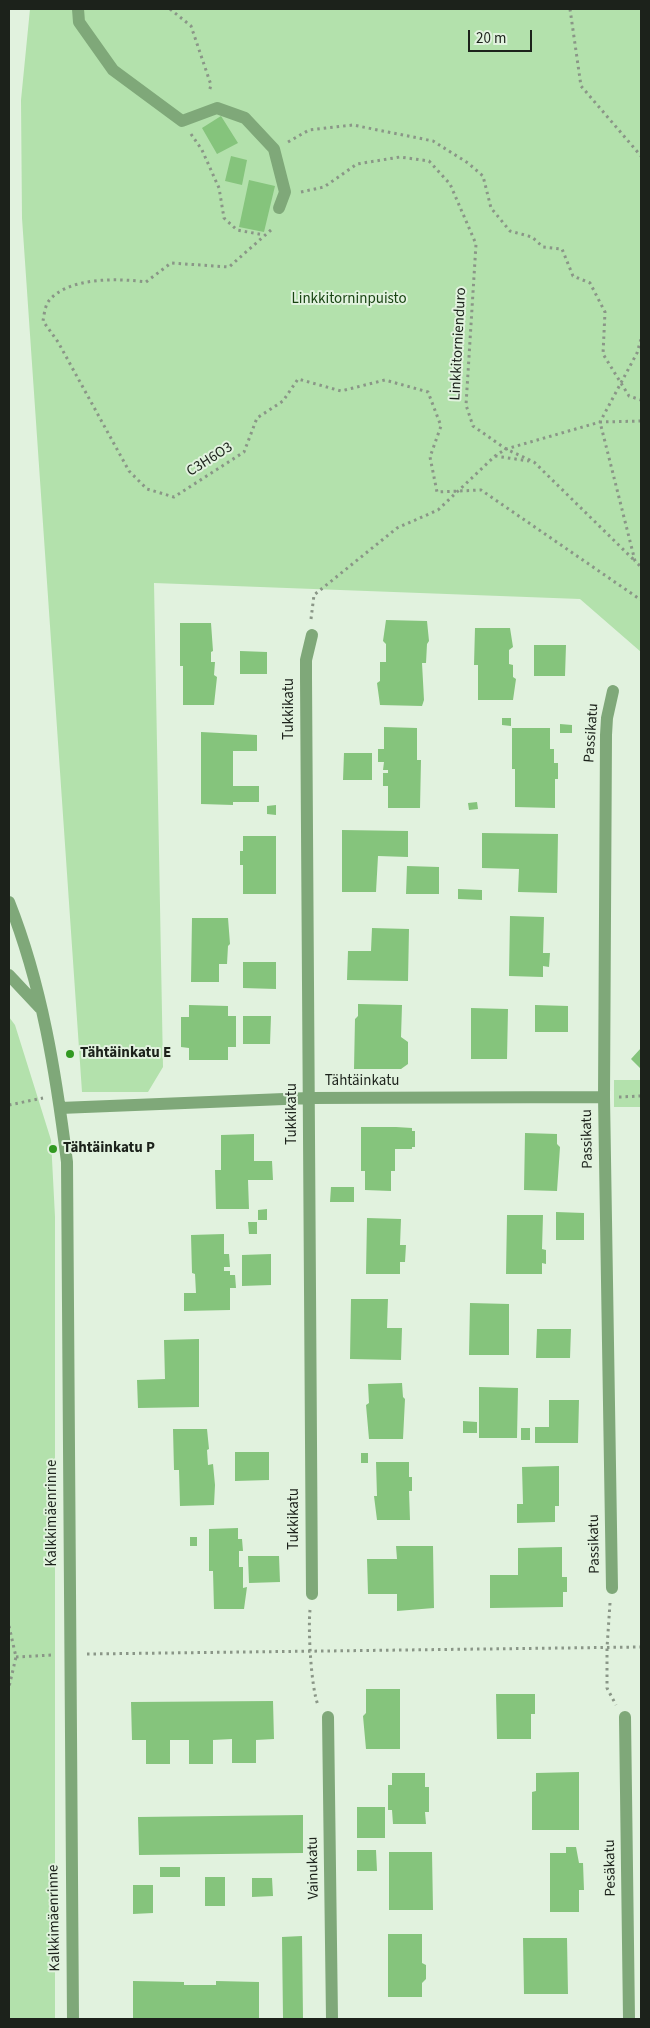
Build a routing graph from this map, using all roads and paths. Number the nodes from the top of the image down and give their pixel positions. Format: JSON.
{"nodes":[{"id":1,"x":78,"y":9,"type":"edge"},
{"id":2,"x":170,"y":9,"type":"edge"},
{"id":3,"x":570,"y":9,"type":"edge"},
{"id":4,"x":204,"y":112,"type":"junction"},
{"id":5,"x":182,"y":121,"type":"junction"},
{"id":6,"x":274,"y":149,"type":"junction"},
{"id":7,"x":641,"y":156,"type":"edge"},
{"id":8,"x":285,"y":192,"type":"junction"},
{"id":9,"x":279,"y":208,"type":"joint"},
{"id":10,"x":271,"y":230,"type":"junction"},
{"id":11,"x":641,"y":339,"type":"edge"},
{"id":12,"x":621,"y":382,"type":"junction"},
{"id":13,"x":641,"y":400,"type":"edge"},
{"id":14,"x":641,"y":421,"type":"edge"},
{"id":15,"x":600,"y":422,"type":"junction"},
{"id":16,"x":506,"y":449,"type":"junction"},
{"id":17,"x":495,"y":456,"type":"junction"},
{"id":18,"x":534,"y":462,"type":"junction"},
{"id":19,"x":457,"y":491,"type":"junction"},
{"id":20,"x":635,"y":561,"type":"junction"},
{"id":21,"x":641,"y":568,"type":"edge"},
{"id":22,"x":641,"y":600,"type":"edge"},
{"id":23,"x":312,"y":635,"type":"joint"},
{"id":24,"x":613,"y":691,"type":"dead end"},
{"id":25,"x":9,"y":902,"type":"edge"},
{"id":26,"x":9,"y":976,"type":"edge"},
{"id":27,"x":42,"y":1010,"type":"junction"},
{"id":28,"x":58,"y":1094,"type":"junction"},
{"id":29,"x":604,"y":1097,"type":"junction"},
{"id":30,"x":309,"y":1098,"type":"junction"},
{"id":31,"x":9,"y":1106,"type":"edge"},
{"id":32,"x":60,"y":1108,"type":"junction"},
{"id":33,"x":612,"y":1588,"type":"joint"},
{"id":34,"x":312,"y":1594,"type":"joint"},
{"id":35,"x":9,"y":1626,"type":"edge"},
{"id":36,"x":641,"y":1646,"type":"edge"},
{"id":37,"x":606,"y":1648,"type":"junction"},
{"id":38,"x":312,"y":1651,"type":"junction"},
{"id":39,"x":69,"y":1655,"type":"junction"},
{"id":40,"x":16,"y":1657,"type":"junction"},
{"id":41,"x":9,"y":1687,"type":"edge"},
{"id":42,"x":328,"y":1717,"type":"joint"},
{"id":43,"x":625,"y":1717,"type":"joint"},
{"id":44,"x":73,"y":2019,"type":"edge"},
{"id":45,"x":332,"y":2019,"type":"edge"},
{"id":46,"x":629,"y":2019,"type":"edge"}],
"edges":[{"from":1,"to":5,"type":"street"},
{"from":2,"to":4,"type":"path"},
{"from":3,"to":7,"type":"path"},
{"from":4,"to":5,"type":"street"},
{"from":4,"to":6,"type":"street"},
{"from":5,"to":10,"type":"path"},
{"from":6,"to":8,"type":"street"},
{"from":6,"to":12,"type":"path"},
{"from":8,"to":9,"type":"street"},
{"from":8,"to":16,"type":"path","name":"Linkkitornienduro"},
{"from":9,"to":10,"type":"path"},
{"from":10,"to":19,"type":"path","name":"C3H6O3"},
{"from":11,"to":12,"type":"path"},
{"from":12,"to":13,"type":"path"},
{"from":12,"to":15,"type":"path"},
{"from":14,"to":15,"type":"path"},
{"from":15,"to":16,"type":"path"},
{"from":15,"to":20,"type":"path"},
{"from":16,"to":17,"type":"path"},
{"from":16,"to":18,"type":"path","name":"Linkkitornienduro"},
{"from":17,"to":18,"type":"path"},
{"from":17,"to":19,"type":"path"},
{"from":18,"to":20,"type":"path","name":"Linkkitornienduro"},
{"from":19,"to":22,"type":"path","name":"C3H6O3"},
{"from":19,"to":23,"type":"path"},
{"from":20,"to":21,"type":"path","name":"Linkkitornienduro"},
{"from":23,"to":30,"type":"street","name":"Tukkikatu"},
{"from":24,"to":29,"type":"street","name":"Passikatu"},
{"from":25,"to":27,"type":"street","name":"Kalkkimäenrinne"},
{"from":26,"to":27,"type":"street"},
{"from":27,"to":28,"type":"street","name":"Kalkkimäenrinne"},
{"from":28,"to":31,"type":"path"},
{"from":28,"to":32,"type":"street","name":"Kalkkimäenrinne"},
{"from":29,"to":30,"type":"street","name":"Tähtäinkatu"},
{"from":29,"to":33,"type":"street","name":"Passikatu"},
{"from":30,"to":32,"type":"street","name":"Tähtäinkatu"},
{"from":30,"to":34,"type":"street","name":"Tukkikatu"},
{"from":32,"to":39,"type":"street","name":"Kalkkimäenrinne"},
{"from":33,"to":37,"type":"path"},
{"from":34,"to":38,"type":"path"},
{"from":35,"to":40,"type":"path"},
{"from":36,"to":37,"type":"path"},
{"from":37,"to":38,"type":"path"},
{"from":37,"to":43,"type":"path"},
{"from":38,"to":39,"type":"path"},
{"from":38,"to":42,"type":"path"},
{"from":39,"to":40,"type":"path"},
{"from":39,"to":44,"type":"street","name":"Kalkkimäenrinne"},
{"from":40,"to":41,"type":"path"},
{"from":42,"to":45,"type":"street","name":"Vainukatu"},
{"from":43,"to":46,"type":"street","name":"Pesäkatu"}]}
